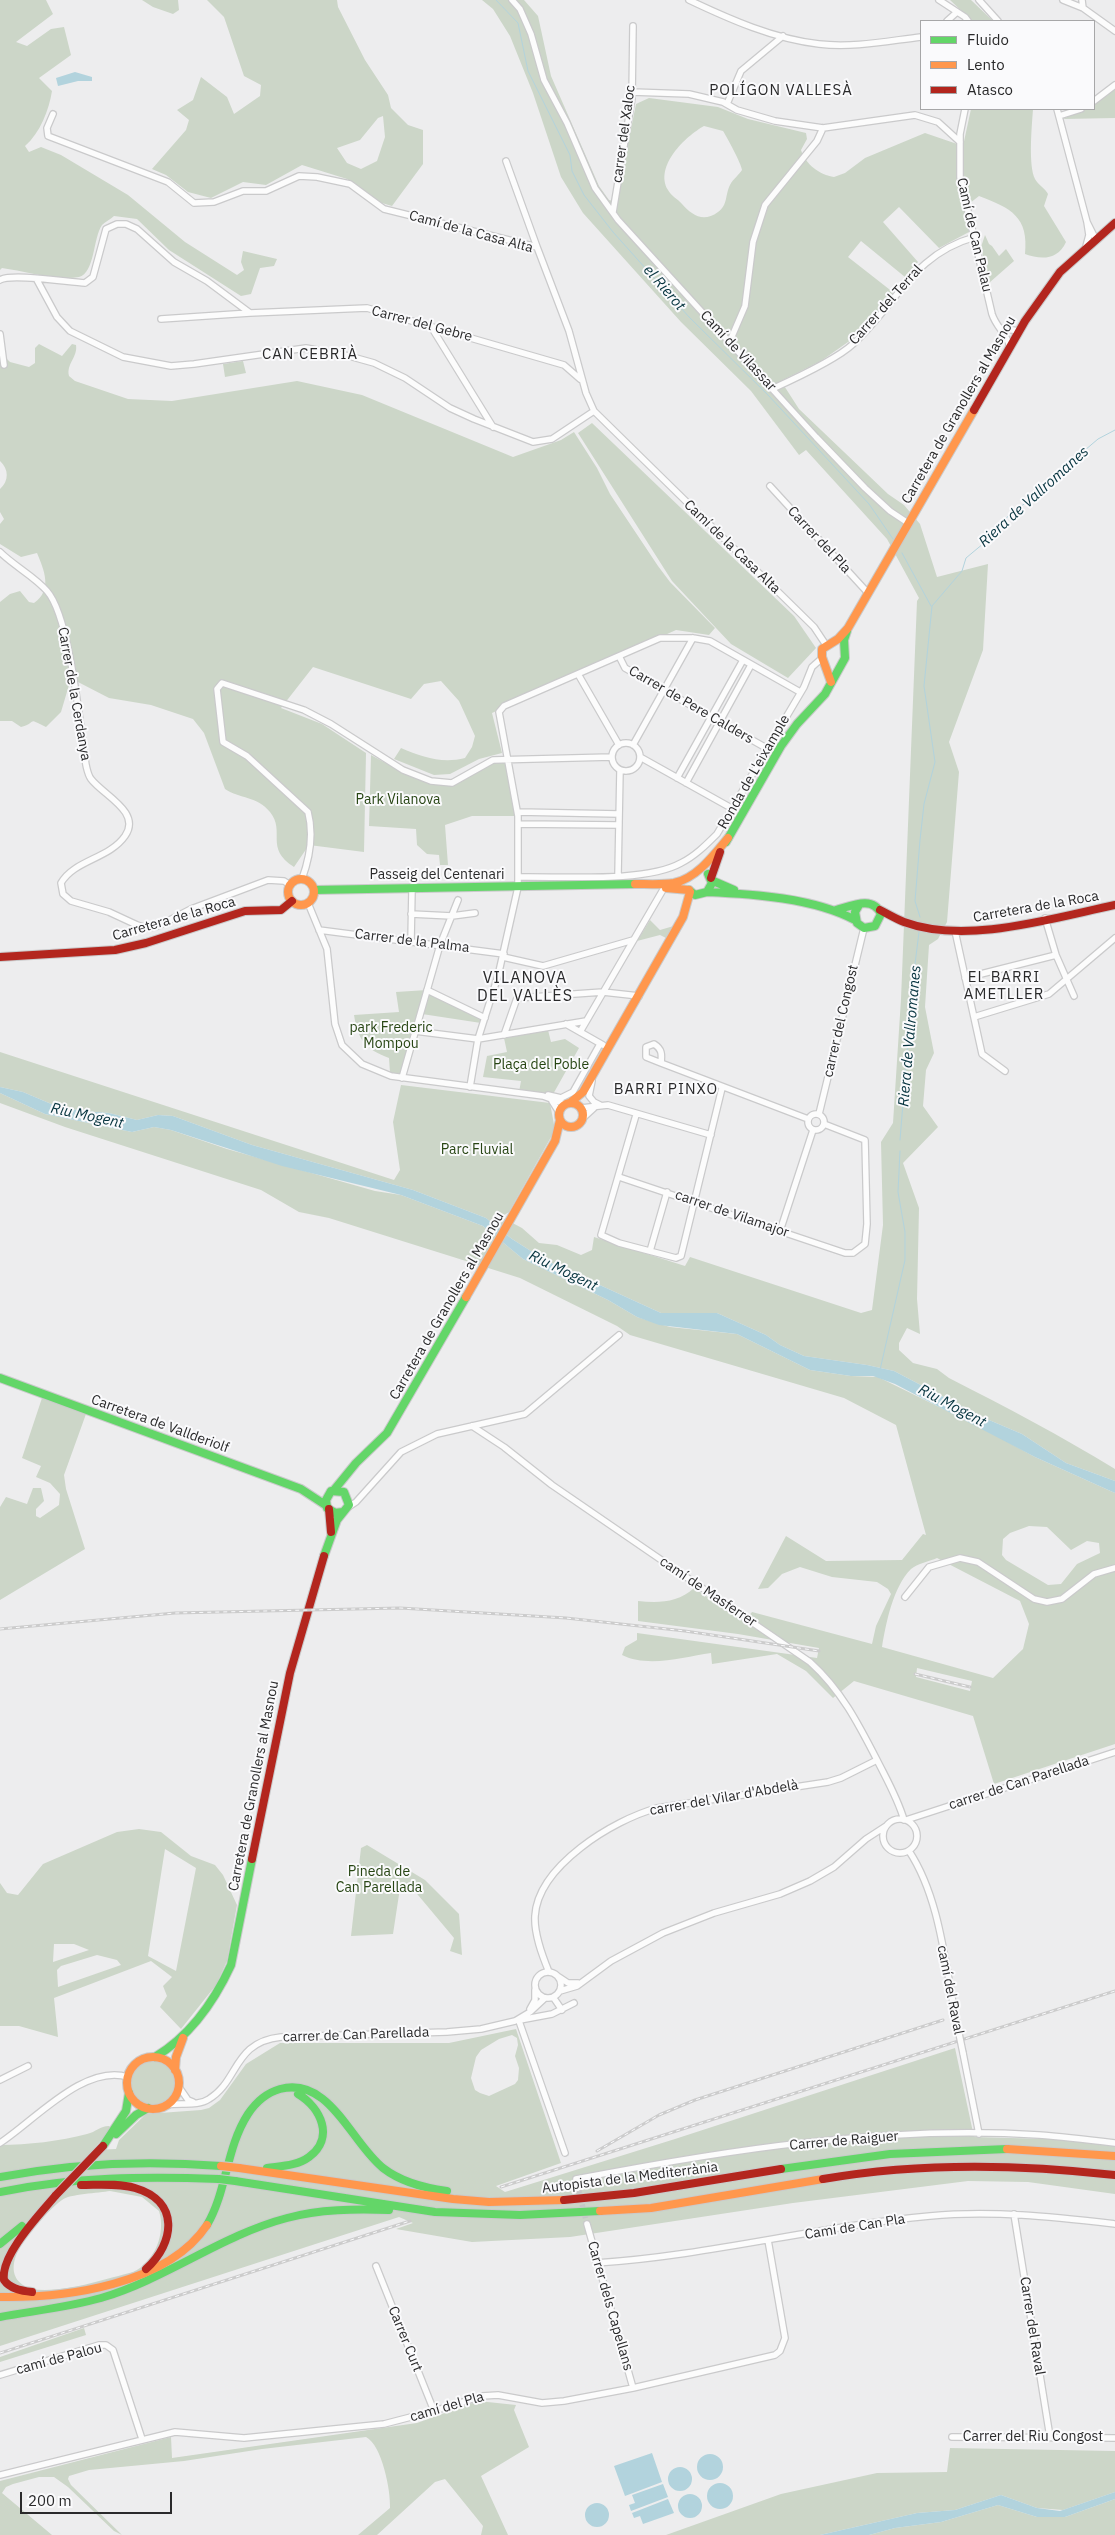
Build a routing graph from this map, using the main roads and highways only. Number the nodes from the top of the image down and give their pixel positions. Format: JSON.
{"nodes":[{"id":1,"x":1115,"y":223,"type":"edge"},
{"id":2,"x":848,"y":628,"type":"junction"},
{"id":3,"x":829,"y":644,"type":"junction"},
{"id":4,"x":844,"y":649,"type":"junction"},
{"id":5,"x":823,"y":661,"type":"junction"},
{"id":6,"x":839,"y":666,"type":"junction"},
{"id":7,"x":831,"y":682,"type":"junction"},
{"id":8,"x":728,"y":838,"type":"junction"},
{"id":9,"x":698,"y":870,"type":"junction"},
{"id":10,"x":688,"y":876,"type":"junction"},
{"id":11,"x":711,"y":879,"type":"junction"},
{"id":12,"x":559,"y":886,"type":"junction"},
{"id":13,"x":314,"y":890,"type":"junction"},
{"id":14,"x":690,"y":891,"type":"junction"},
{"id":15,"x":705,"y":893,"type":"junction"},
{"id":16,"x":748,"y":894,"type":"junction"},
{"id":17,"x":292,"y":901,"type":"junction"},
{"id":18,"x":860,"y":905,"type":"junction"},
{"id":19,"x":1115,"y":905,"type":"edge"},
{"id":20,"x":836,"y":910,"type":"junction"},
{"id":21,"x":880,"y":910,"type":"junction"},
{"id":22,"x":683,"y":917,"type":"junction"},
{"id":23,"x":855,"y":920,"type":"junction"},
{"id":24,"x":902,"y":922,"type":"junction"},
{"id":25,"x":878,"y":924,"type":"junction"},
{"id":26,"x":0,"y":958,"type":"edge"},
{"id":27,"x":583,"y":1092,"type":"junction"},
{"id":28,"x":568,"y":1103,"type":"junction"},
{"id":29,"x":581,"y":1108,"type":"junction"},
{"id":30,"x":559,"y":1116,"type":"junction"},
{"id":31,"x":570,"y":1127,"type":"junction"},
{"id":32,"x":555,"y":1141,"type":"junction"},
{"id":33,"x":0,"y":1378,"type":"edge"},
{"id":34,"x":348,"y":1474,"type":"junction"},
{"id":35,"x":332,"y":1491,"type":"junction"},
{"id":36,"x":311,"y":1494,"type":"junction"},
{"id":37,"x":347,"y":1495,"type":"junction"},
{"id":38,"x":328,"y":1508,"type":"junction"},
{"id":39,"x":345,"y":1510,"type":"junction"},
{"id":40,"x":331,"y":1534,"type":"junction"},
{"id":41,"x":185,"y":2034,"type":"junction"},
{"id":42,"x":155,"y":2057,"type":"junction"},
{"id":43,"x":175,"y":2070,"type":"junction"},
{"id":44,"x":129,"y":2093,"type":"junction"},
{"id":45,"x":148,"y":2108,"type":"junction"},
{"id":46,"x":104,"y":2146,"type":"junction"},
{"id":47,"x":1115,"y":2156,"type":"edge"},
{"id":48,"x":254,"y":2169,"type":"junction"},
{"id":49,"x":1115,"y":2175,"type":"edge"},
{"id":50,"x":0,"y":2177,"type":"edge"},
{"id":51,"x":36,"y":2184,"type":"junction"},
{"id":52,"x":0,"y":2192,"type":"edge"},
{"id":53,"x":56,"y":2196,"type":"junction"},
{"id":54,"x":602,"y":2197,"type":"junction"},
{"id":55,"x":435,"y":2212,"type":"junction"},
{"id":56,"x":0,"y":2244,"type":"edge"},
{"id":57,"x":137,"y":2275,"type":"junction"},
{"id":58,"x":148,"y":2280,"type":"junction"},
{"id":59,"x":63,"y":2292,"type":"junction"},
{"id":60,"x":116,"y":2292,"type":"junction"},
{"id":61,"x":0,"y":2297,"type":"edge"},
{"id":62,"x":0,"y":2302,"type":"edge"},
{"id":63,"x":31,"y":2303,"type":"junction"},
{"id":64,"x":0,"y":2313,"type":"edge"},
{"id":65,"x":0,"y":2317,"type":"edge"}],
"edges":[{"from":1,"to":2,"type":"main road","name":"Carretera de Granollers al Masnou"},
{"from":2,"to":3,"type":"main road","name":"Carretera de Granollers al Masnou"},
{"from":2,"to":4,"type":"main road","name":"Carretera de Granollers al Masnou"},
{"from":3,"to":4,"type":"main road"},
{"from":3,"to":5,"type":"main road"},
{"from":4,"to":6,"type":"main road"},
{"from":5,"to":6,"type":"main road"},
{"from":5,"to":7,"type":"main road"},
{"from":6,"to":7,"type":"main road"},
{"from":7,"to":8,"type":"main road"},
{"from":8,"to":9,"type":"main road"},
{"from":8,"to":11,"type":"main road"},
{"from":9,"to":10,"type":"main road"},
{"from":9,"to":11,"type":"main road"},
{"from":10,"to":12,"type":"main road","name":"Passeig del Centenari"},
{"from":10,"to":14,"type":"main road"},
{"from":11,"to":15,"type":"main road"},
{"from":11,"to":16,"type":"main road"},
{"from":12,"to":13,"type":"main road","name":"Passeig del Centenari"},
{"from":12,"to":14,"type":"main road","name":"Passeig del Centenari"},
{"from":13,"to":17,"type":"main road"},
{"from":13,"to":17,"type":"main road"},
{"from":14,"to":15,"type":"main road"},
{"from":14,"to":22,"type":"main road"},
{"from":15,"to":16,"type":"main road"},
{"from":15,"to":22,"type":"main road"},
{"from":16,"to":20,"type":"main road"},
{"from":17,"to":26,"type":"main road","name":"Carretera de la Roca"},
{"from":18,"to":20,"type":"main road"},
{"from":18,"to":21,"type":"main road"},
{"from":18,"to":23,"type":"main road"},
{"from":19,"to":24,"type":"main road","name":"Carretera de la Roca"},
{"from":20,"to":23,"type":"main road"},
{"from":21,"to":24,"type":"main road","name":"Carretera de la Roca"},
{"from":21,"to":25,"type":"main road"},
{"from":22,"to":27,"type":"main road"},
{"from":23,"to":25,"type":"main road"},
{"from":24,"to":25,"type":"main road","name":"Carretera de la Roca"},
{"from":27,"to":28,"type":"main road"},
{"from":27,"to":29,"type":"main road"},
{"from":28,"to":29,"type":"main road"},
{"from":28,"to":30,"type":"main road"},
{"from":29,"to":31,"type":"main road"},
{"from":30,"to":31,"type":"main road"},
{"from":30,"to":32,"type":"main road","name":"Carretera de Granollers al Masnou"},
{"from":31,"to":32,"type":"main road","name":"Carretera de Granollers al Masnou"},
{"from":32,"to":34,"type":"main road","name":"Carretera de Granollers al Masnou"},
{"from":33,"to":36,"type":"main road","name":"Carretera de Vallderiolf"},
{"from":34,"to":35,"type":"main road","name":"Carretera de Granollers al Masnou"},
{"from":34,"to":37,"type":"main road"},
{"from":35,"to":36,"type":"main road","name":"Carretera de Vallderiolf"},
{"from":35,"to":37,"type":"main road"},
{"from":35,"to":38,"type":"main road"},
{"from":36,"to":38,"type":"main road","name":"Carretera de Vallderiolf"},
{"from":37,"to":39,"type":"main road"},
{"from":38,"to":39,"type":"main road"},
{"from":38,"to":40,"type":"main road","name":"Carretera de Granollers al Masnou"},
{"from":39,"to":40,"type":"main road","name":"Carretera de Granollers al Masnou"},
{"from":40,"to":41,"type":"main road","name":"Carretera de Granollers al Masnou"},
{"from":41,"to":42,"type":"main road","name":"Carretera de Granollers al Masnou"},
{"from":41,"to":43,"type":"main road","name":"Carretera de Granollers al Masnou"},
{"from":42,"to":43,"type":"main road"},
{"from":42,"to":44,"type":"main road"},
{"from":43,"to":45,"type":"main road"},
{"from":44,"to":45,"type":"main road"},
{"from":44,"to":46,"type":"main road"},
{"from":45,"to":46,"type":"main road"},
{"from":46,"to":53,"type":"main road","bridge":true},
{"from":47,"to":54,"type":"main road","name":"Autopista de la Mediterrània"},
{"from":48,"to":50,"type":"main road","name":"Autopista de la Mediterrània","bridge":true},
{"from":48,"to":54,"type":"main road","name":"Autopista de la Mediterrània"},
{"from":48,"to":58,"type":"main road"},
{"from":49,"to":55,"type":"main road","name":"Autopista de la Mediterrània"},
{"from":51,"to":52,"type":"main road","name":"Autopista de la Mediterrània"},
{"from":51,"to":55,"type":"main road","name":"Autopista de la Mediterrània","bridge":true},
{"from":51,"to":57,"type":"main road"},
{"from":53,"to":56,"type":"main road"},
{"from":53,"to":59,"type":"main road"},
{"from":54,"to":57,"type":"main road"},
{"from":55,"to":58,"type":"main road"},
{"from":57,"to":59,"type":"main road"},
{"from":58,"to":60,"type":"main road"},
{"from":59,"to":61,"type":"main road"},
{"from":60,"to":63,"type":"main road"},
{"from":60,"to":65,"type":"main road"},
{"from":62,"to":63,"type":"main road"},
{"from":63,"to":64,"type":"main road"}]}
